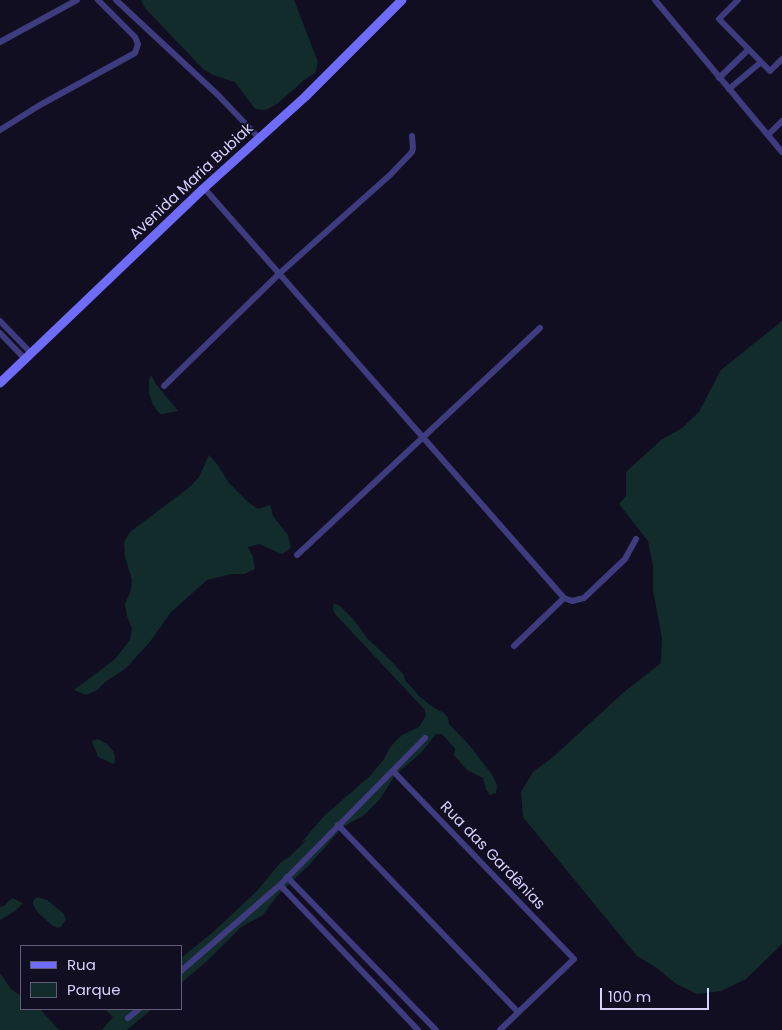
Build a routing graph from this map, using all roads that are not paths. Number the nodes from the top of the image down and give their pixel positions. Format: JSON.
{"nodes":[{"id":1,"x":77,"y":0,"type":"edge"},
{"id":2,"x":98,"y":0,"type":"edge"},
{"id":3,"x":116,"y":0,"type":"edge"},
{"id":4,"x":402,"y":0,"type":"edge"},
{"id":5,"x":655,"y":0,"type":"edge"},
{"id":6,"x":738,"y":0,"type":"edge"},
{"id":7,"x":0,"y":42,"type":"edge"},
{"id":8,"x":748,"y":50,"type":"junction"},
{"id":9,"x":782,"y":59,"type":"edge"},
{"id":10,"x":760,"y":63,"type":"junction"},
{"id":11,"x":719,"y":78,"type":"junction"},
{"id":12,"x":729,"y":89,"type":"junction"},
{"id":13,"x":782,"y":121,"type":"edge"},
{"id":14,"x":0,"y":130,"type":"edge"},
{"id":15,"x":768,"y":135,"type":"junction"},
{"id":16,"x":412,"y":136,"type":"dead end"},
{"id":17,"x":260,"y":139,"type":"junction"},
{"id":18,"x":782,"y":152,"type":"edge"},
{"id":19,"x":204,"y":188,"type":"junction"},
{"id":20,"x":280,"y":273,"type":"junction"},
{"id":21,"x":0,"y":321,"type":"edge"},
{"id":22,"x":540,"y":328,"type":"dead end"},
{"id":23,"x":0,"y":333,"type":"edge"},
{"id":24,"x":29,"y":356,"type":"junction"},
{"id":25,"x":0,"y":383,"type":"edge"},
{"id":26,"x":164,"y":386,"type":"dead end"},
{"id":27,"x":422,"y":437,"type":"junction"},
{"id":28,"x":636,"y":539,"type":"dead end"},
{"id":29,"x":297,"y":555,"type":"dead end"},
{"id":30,"x":564,"y":598,"type":"junction"},
{"id":31,"x":514,"y":646,"type":"dead end"},
{"id":32,"x":425,"y":738,"type":"dead end"},
{"id":33,"x":393,"y":771,"type":"junction"},
{"id":34,"x":338,"y":825,"type":"junction"},
{"id":35,"x":288,"y":877,"type":"junction"},
{"id":36,"x":280,"y":885,"type":"junction"},
{"id":37,"x":182,"y":970,"type":"edge"},
{"id":38,"x":137,"y":1010,"type":"edge"},
{"id":39,"x":518,"y":1012,"type":"junction"},
{"id":40,"x":128,"y":1018,"type":"dead end"},
{"id":41,"x":418,"y":1030,"type":"edge"},
{"id":42,"x":436,"y":1030,"type":"edge"},
{"id":43,"x":500,"y":1030,"type":"edge"}],
"edges":[{"from":1,"to":7,"type":"street"},
{"from":2,"to":14,"type":"street"},
{"from":3,"to":17,"type":"street"},
{"from":4,"to":17,"type":"street","name":"Avenida Maria Bubiak"},
{"from":5,"to":11,"type":"street"},
{"from":6,"to":8,"type":"street"},
{"from":8,"to":10,"type":"street"},
{"from":8,"to":11,"type":"street"},
{"from":9,"to":10,"type":"street"},
{"from":10,"to":12,"type":"street"},
{"from":11,"to":12,"type":"street"},
{"from":12,"to":15,"type":"street"},
{"from":13,"to":15,"type":"street"},
{"from":15,"to":18,"type":"street"},
{"from":16,"to":20,"type":"street"},
{"from":17,"to":19,"type":"street","name":"Avenida Maria Bubiak"},
{"from":19,"to":20,"type":"street"},
{"from":19,"to":24,"type":"street","name":"Avenida Maria Bubiak"},
{"from":20,"to":26,"type":"street"},
{"from":20,"to":27,"type":"street"},
{"from":21,"to":24,"type":"street"},
{"from":22,"to":27,"type":"street"},
{"from":23,"to":24,"type":"street"},
{"from":24,"to":25,"type":"street","name":"Avenida Maria Bubiak"},
{"from":27,"to":29,"type":"street"},
{"from":27,"to":30,"type":"street"},
{"from":28,"to":30,"type":"street"},
{"from":30,"to":31,"type":"street"},
{"from":32,"to":33,"type":"street"},
{"from":33,"to":34,"type":"street"},
{"from":33,"to":39,"type":"street","name":"Rua das Gardênias"},
{"from":34,"to":35,"type":"street"},
{"from":34,"to":39,"type":"street"},
{"from":35,"to":36,"type":"street"},
{"from":35,"to":42,"type":"street"},
{"from":36,"to":37,"type":"street"},
{"from":36,"to":41,"type":"street"},
{"from":38,"to":40,"type":"street"},
{"from":39,"to":43,"type":"street"}]}
